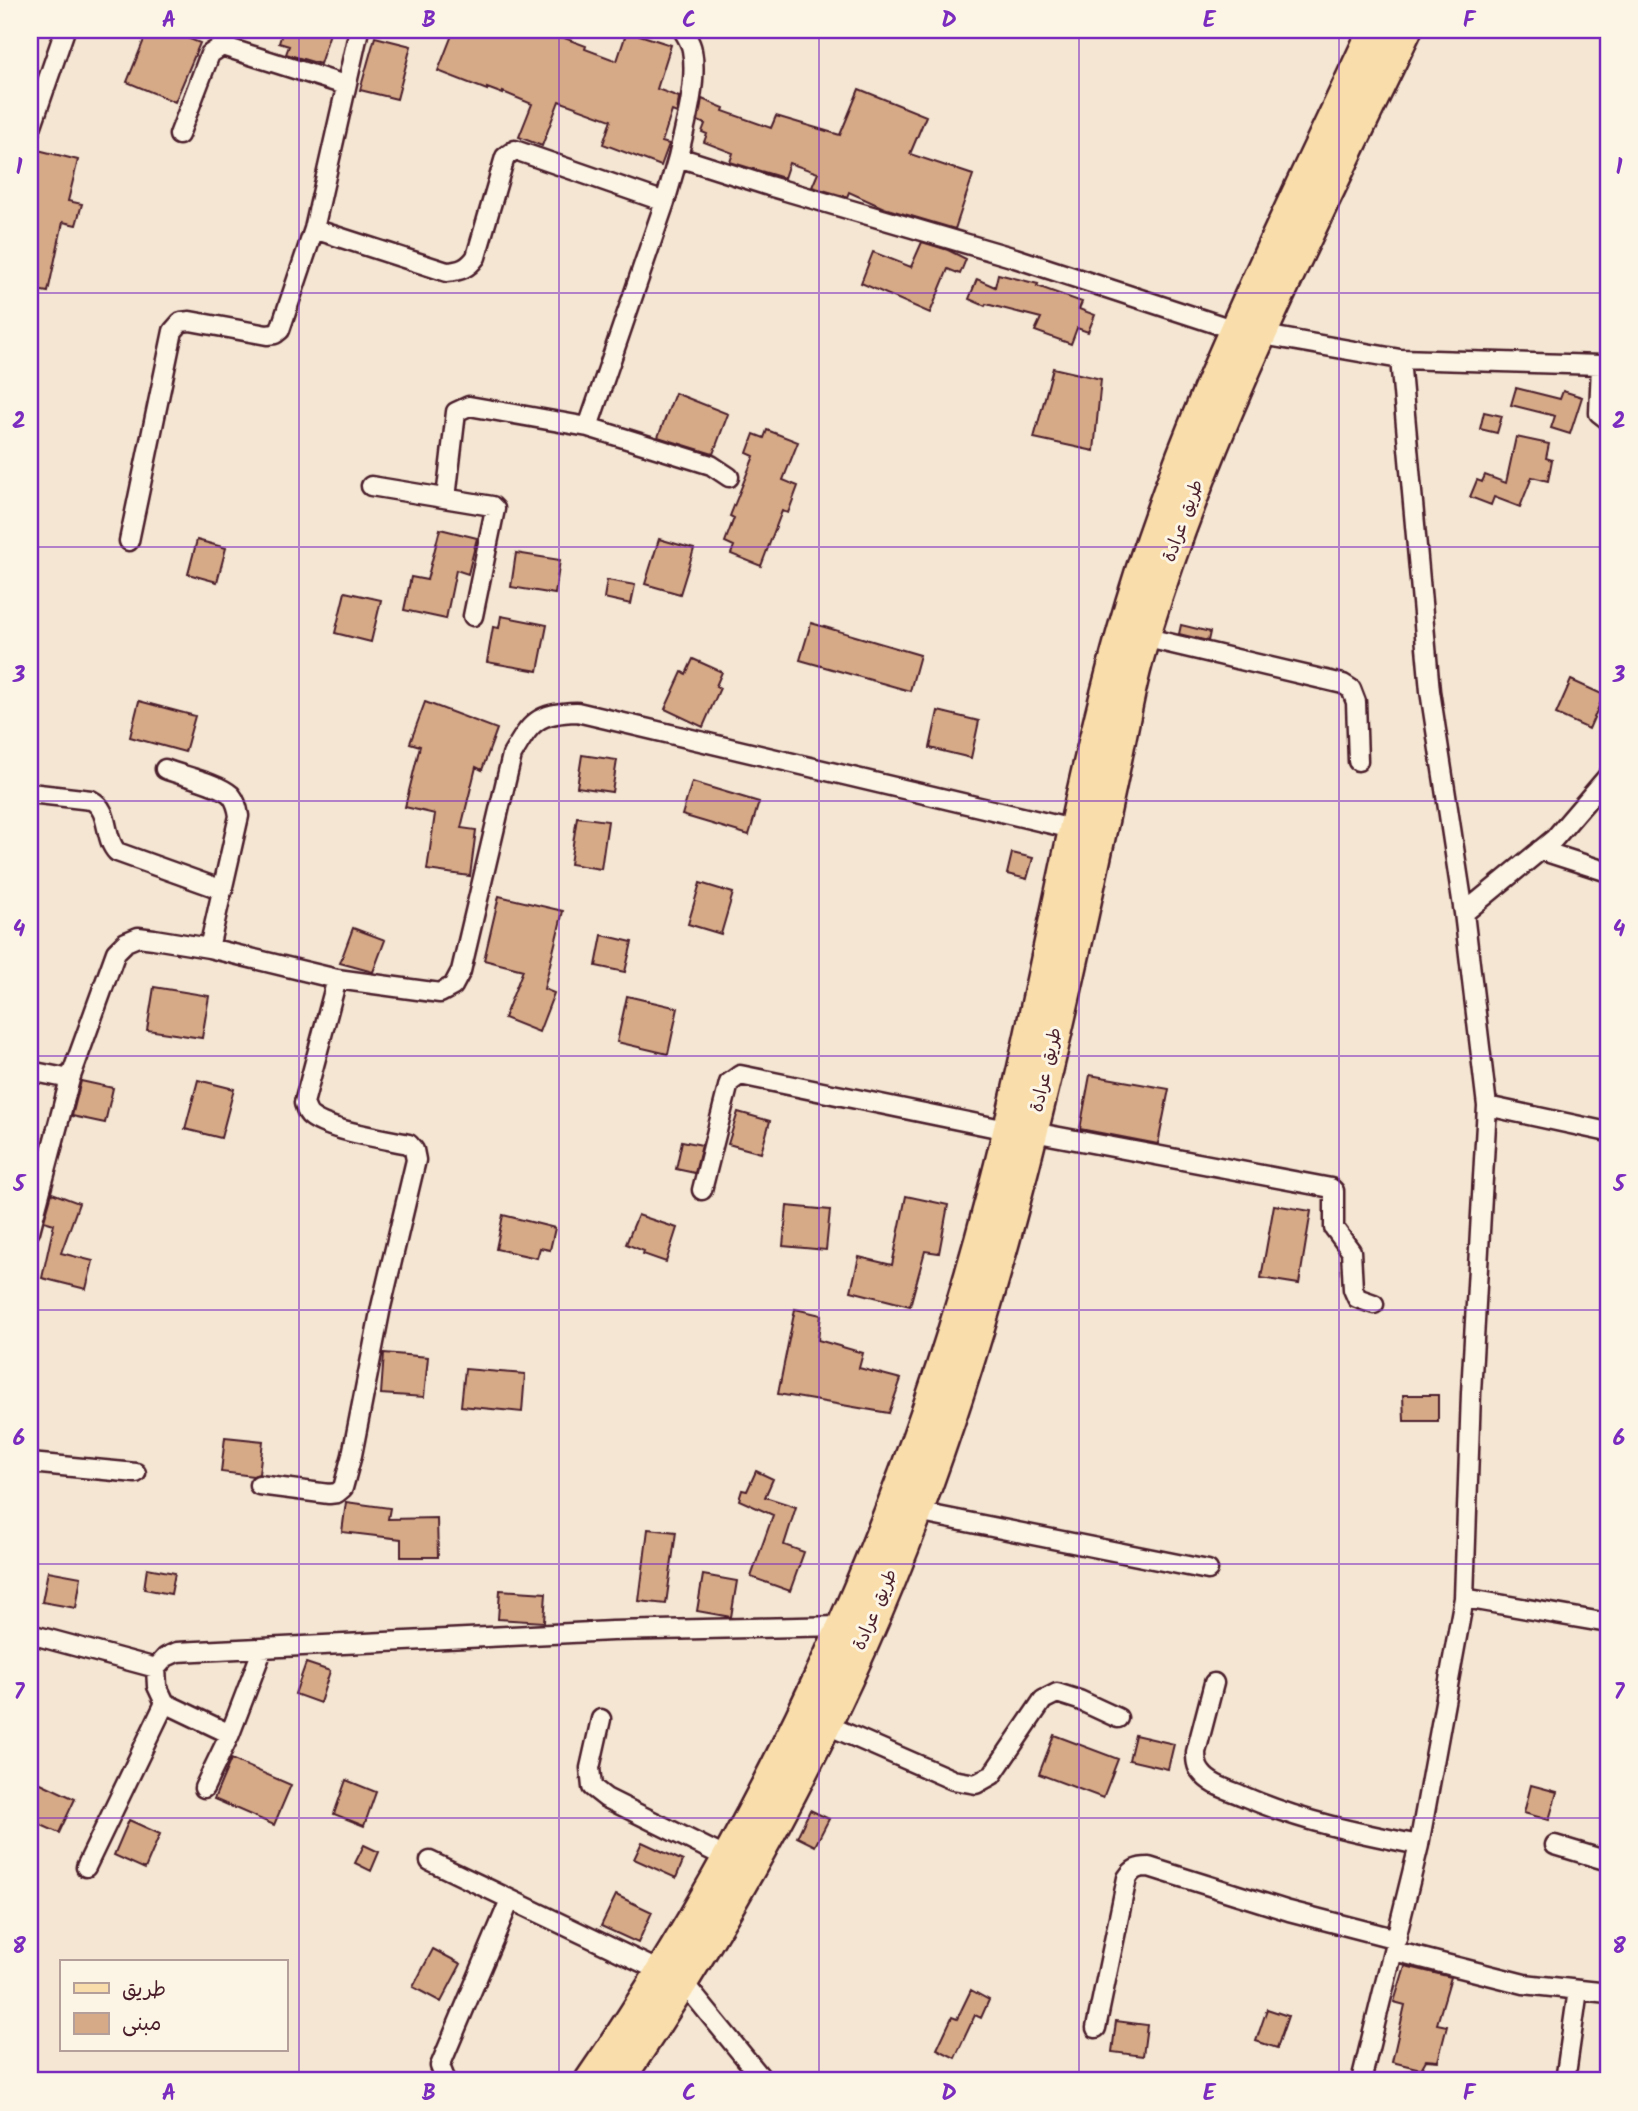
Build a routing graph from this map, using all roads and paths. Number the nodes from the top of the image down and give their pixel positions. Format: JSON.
{"nodes":[{"id":1,"x":65,"y":30,"type":"edge"},
{"id":2,"x":359,"y":30,"type":"edge"},
{"id":3,"x":682,"y":30,"type":"edge"},
{"id":4,"x":1374,"y":30,"type":"edge"},
{"id":5,"x":1406,"y":30,"type":"edge"},
{"id":6,"x":345,"y":85,"type":"junction"},
{"id":7,"x":30,"y":131,"type":"edge"},
{"id":8,"x":179,"y":135,"type":"dead end"},
{"id":9,"x":678,"y":157,"type":"junction"},
{"id":10,"x":665,"y":202,"type":"junction"},
{"id":11,"x":314,"y":229,"type":"junction"},
{"id":12,"x":1248,"y":332,"type":"junction"},
{"id":13,"x":1400,"y":359,"type":"junction"},
{"id":14,"x":1608,"y":420,"type":"edge"},
{"id":15,"x":588,"y":427,"type":"junction"},
{"id":16,"x":729,"y":477,"type":"dead end"},
{"id":17,"x":371,"y":486,"type":"dead end"},
{"id":18,"x":446,"y":498,"type":"junction"},
{"id":19,"x":129,"y":541,"type":"dead end"},
{"id":20,"x":473,"y":616,"type":"dead end"},
{"id":21,"x":1143,"y":637,"type":"junction"},
{"id":22,"x":1358,"y":761,"type":"dead end"},
{"id":23,"x":166,"y":769,"type":"dead end"},
{"id":24,"x":1608,"y":776,"type":"edge"},
{"id":25,"x":30,"y":793,"type":"edge"},
{"id":26,"x":1087,"y":832,"type":"junction"},
{"id":27,"x":1540,"y":850,"type":"junction"},
{"id":28,"x":1608,"y":872,"type":"edge"},
{"id":29,"x":223,"y":890,"type":"junction"},
{"id":30,"x":1464,"y":913,"type":"junction"},
{"id":31,"x":209,"y":948,"type":"junction"},
{"id":32,"x":337,"y":979,"type":"junction"},
{"id":33,"x":30,"y":1071,"type":"edge"},
{"id":34,"x":70,"y":1079,"type":"junction"},
{"id":35,"x":1487,"y":1106,"type":"junction"},
{"id":36,"x":1020,"y":1131,"type":"junction"},
{"id":37,"x":1608,"y":1132,"type":"edge"},
{"id":38,"x":702,"y":1190,"type":"dead end"},
{"id":39,"x":30,"y":1231,"type":"edge"},
{"id":40,"x":1374,"y":1304,"type":"dead end"},
{"id":41,"x":30,"y":1463,"type":"edge"},
{"id":42,"x":136,"y":1473,"type":"dead end"},
{"id":43,"x":258,"y":1485,"type":"dead end"},
{"id":44,"x":917,"y":1512,"type":"junction"},
{"id":45,"x":1208,"y":1570,"type":"dead end"},
{"id":46,"x":1464,"y":1598,"type":"junction"},
{"id":47,"x":1608,"y":1623,"type":"edge"},
{"id":48,"x":842,"y":1626,"type":"junction"},
{"id":49,"x":30,"y":1634,"type":"edge"},
{"id":50,"x":263,"y":1648,"type":"junction"},
{"id":51,"x":156,"y":1668,"type":"junction"},
{"id":52,"x":1214,"y":1683,"type":"dead end"},
{"id":53,"x":165,"y":1703,"type":"junction"},
{"id":54,"x":1118,"y":1718,"type":"dead end"},
{"id":55,"x":601,"y":1719,"type":"dead end"},
{"id":56,"x":825,"y":1724,"type":"junction"},
{"id":57,"x":230,"y":1734,"type":"junction"},
{"id":58,"x":204,"y":1788,"type":"dead end"},
{"id":59,"x":1419,"y":1845,"type":"junction"},
{"id":60,"x":1555,"y":1845,"type":"dead end"},
{"id":61,"x":727,"y":1858,"type":"junction"},
{"id":62,"x":430,"y":1861,"type":"dead end"},
{"id":63,"x":1608,"y":1861,"type":"edge"},
{"id":64,"x":86,"y":1867,"type":"dead end"},
{"id":65,"x":510,"y":1900,"type":"junction"},
{"id":66,"x":1395,"y":1945,"type":"junction"},
{"id":67,"x":672,"y":1977,"type":"junction"},
{"id":68,"x":1578,"y":1990,"type":"junction"},
{"id":69,"x":1608,"y":1993,"type":"edge"},
{"id":70,"x":1096,"y":2028,"type":"dead end"},
{"id":71,"x":446,"y":2081,"type":"edge"},
{"id":72,"x":590,"y":2081,"type":"edge"},
{"id":73,"x":618,"y":2081,"type":"edge"},
{"id":74,"x":764,"y":2081,"type":"edge"},
{"id":75,"x":1361,"y":2081,"type":"edge"},
{"id":76,"x":1565,"y":2081,"type":"edge"}],
"edges":[{"from":1,"to":7,"type":"street"},
{"from":2,"to":6,"type":"street"},
{"from":3,"to":9,"type":"street"},
{"from":4,"to":12,"type":"main road","name":"طريق عرادة"},
{"from":5,"to":12,"type":"main road","name":"طريق عرادة"},
{"from":6,"to":8,"type":"street"},
{"from":6,"to":11,"type":"street"},
{"from":9,"to":10,"type":"street"},
{"from":9,"to":12,"type":"street"},
{"from":10,"to":11,"type":"street"},
{"from":10,"to":15,"type":"street"},
{"from":11,"to":19,"type":"street"},
{"from":12,"to":13,"type":"street"},
{"from":12,"to":21,"type":"main road","name":"طريق عرادة"},
{"from":12,"to":26,"type":"main road","name":"طريق عرادة"},
{"from":13,"to":14,"type":"street"},
{"from":13,"to":30,"type":"street"},
{"from":15,"to":16,"type":"street"},
{"from":15,"to":18,"type":"street"},
{"from":17,"to":18,"type":"street"},
{"from":18,"to":20,"type":"street"},
{"from":21,"to":22,"type":"street"},
{"from":21,"to":26,"type":"main road","name":"طريق عرادة"},
{"from":23,"to":29,"type":"street"},
{"from":24,"to":27,"type":"street"},
{"from":25,"to":29,"type":"street"},
{"from":26,"to":32,"type":"street"},
{"from":26,"to":36,"type":"main road","name":"طريق عرادة"},
{"from":27,"to":28,"type":"street"},
{"from":27,"to":30,"type":"street"},
{"from":29,"to":31,"type":"street"},
{"from":30,"to":35,"type":"street"},
{"from":31,"to":32,"type":"street"},
{"from":31,"to":34,"type":"street"},
{"from":32,"to":43,"type":"street"},
{"from":33,"to":34,"type":"street"},
{"from":34,"to":39,"type":"street"},
{"from":35,"to":37,"type":"street"},
{"from":35,"to":46,"type":"street"},
{"from":36,"to":38,"type":"street"},
{"from":36,"to":40,"type":"street"},
{"from":36,"to":44,"type":"main road","name":"طريق عرادة"},
{"from":36,"to":48,"type":"main road","name":"طريق عرادة"},
{"from":41,"to":42,"type":"street"},
{"from":44,"to":45,"type":"street"},
{"from":44,"to":56,"type":"main road","name":"طريق عرادة"},
{"from":46,"to":47,"type":"street"},
{"from":46,"to":59,"type":"street"},
{"from":48,"to":50,"type":"street"},
{"from":48,"to":61,"type":"main road","name":"طريق عرادة"},
{"from":49,"to":51,"type":"street"},
{"from":50,"to":51,"type":"street"},
{"from":50,"to":57,"type":"street"},
{"from":51,"to":53,"type":"street"},
{"from":52,"to":59,"type":"street"},
{"from":53,"to":57,"type":"street"},
{"from":53,"to":64,"type":"street"},
{"from":54,"to":56,"type":"street"},
{"from":55,"to":61,"type":"street"},
{"from":56,"to":67,"type":"main road","name":"طريق عرادة"},
{"from":57,"to":58,"type":"street"},
{"from":59,"to":66,"type":"street"},
{"from":60,"to":63,"type":"street"},
{"from":61,"to":67,"type":"main road","name":"طريق عرادة"},
{"from":62,"to":65,"type":"street"},
{"from":65,"to":67,"type":"street"},
{"from":65,"to":71,"type":"street"},
{"from":66,"to":68,"type":"street"},
{"from":66,"to":70,"type":"street"},
{"from":66,"to":75,"type":"street"},
{"from":67,"to":72,"type":"main road","name":"طريق عرادة"},
{"from":67,"to":73,"type":"main road","name":"طريق عرادة"},
{"from":67,"to":74,"type":"street"},
{"from":68,"to":69,"type":"street"},
{"from":68,"to":76,"type":"street"}]}
